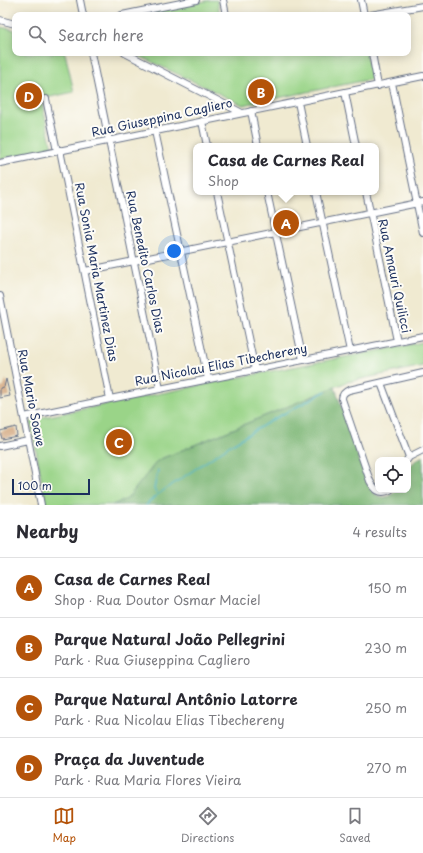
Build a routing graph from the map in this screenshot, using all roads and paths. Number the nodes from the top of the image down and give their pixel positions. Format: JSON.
{"nodes":[{"id":1,"x":80,"y":0,"type":"edge"},
{"id":2,"x":196,"y":0,"type":"edge"},
{"id":3,"x":223,"y":0,"type":"edge"},
{"id":4,"x":361,"y":0,"type":"edge"},
{"id":5,"x":423,"y":6,"type":"edge"},
{"id":6,"x":82,"y":12,"type":"edge"},
{"id":7,"x":137,"y":12,"type":"edge"},
{"id":8,"x":225,"y":12,"type":"edge"},
{"id":9,"x":363,"y":12,"type":"edge"},
{"id":10,"x":388,"y":12,"type":"edge"},
{"id":11,"x":0,"y":20,"type":"edge"},
{"id":12,"x":12,"y":23,"type":"edge"},
{"id":13,"x":92,"y":56,"type":"edge"},
{"id":14,"x":131,"y":56,"type":"edge"},
{"id":15,"x":373,"y":56,"type":"edge"},
{"id":16,"x":423,"y":76,"type":"edge"},
{"id":17,"x":392,"y":83,"type":"junction"},
{"id":18,"x":378,"y":86,"type":"junction"},
{"id":19,"x":345,"y":92,"type":"junction"},
{"id":20,"x":46,"y":99,"type":"dead end"},
{"id":21,"x":298,"y":102,"type":"junction"},
{"id":22,"x":251,"y":111,"type":"junction"},
{"id":23,"x":242,"y":113,"type":"junction"},
{"id":24,"x":202,"y":121,"type":"junction"},
{"id":25,"x":155,"y":131,"type":"junction"},
{"id":26,"x":109,"y":140,"type":"junction"},
{"id":27,"x":206,"y":143,"type":"edge"},
{"id":28,"x":257,"y":143,"type":"edge"},
{"id":29,"x":306,"y":143,"type":"edge"},
{"id":30,"x":355,"y":143,"type":"edge"},
{"id":31,"x":59,"y":150,"type":"junction"},
{"id":32,"x":0,"y":163,"type":"edge"},
{"id":33,"x":218,"y":195,"type":"edge"},
{"id":34,"x":268,"y":195,"type":"edge"},
{"id":35,"x":317,"y":195,"type":"edge"},
{"id":36,"x":367,"y":195,"type":"edge"},
{"id":37,"x":420,"y":203,"type":"edge"},
{"id":38,"x":370,"y":213,"type":"junction"},
{"id":39,"x":322,"y":222,"type":"junction"},
{"id":40,"x":276,"y":232,"type":"junction"},
{"id":41,"x":423,"y":232,"type":"edge"},
{"id":42,"x":227,"y":242,"type":"junction"},
{"id":43,"x":181,"y":251,"type":"junction"},
{"id":44,"x":134,"y":261,"type":"junction"},
{"id":45,"x":85,"y":270,"type":"junction"},
{"id":46,"x":0,"y":300,"type":"edge"},
{"id":47,"x":423,"y":336,"type":"edge"},
{"id":48,"x":397,"y":341,"type":"junction"},
{"id":49,"x":350,"y":351,"type":"junction"},
{"id":50,"x":302,"y":360,"type":"junction"},
{"id":51,"x":255,"y":370,"type":"junction"},
{"id":52,"x":423,"y":373,"type":"edge"},
{"id":53,"x":208,"y":379,"type":"junction"},
{"id":54,"x":380,"y":383,"type":"junction"},
{"id":55,"x":160,"y":389,"type":"junction"},
{"id":56,"x":110,"y":399,"type":"junction"},
{"id":57,"x":24,"y":417,"type":"junction"},
{"id":58,"x":28,"y":440,"type":"junction"},
{"id":59,"x":0,"y":446,"type":"edge"},
{"id":60,"x":423,"y":450,"type":"edge"},
{"id":61,"x":407,"y":457,"type":"edge"},
{"id":62,"x":411,"y":457,"type":"edge"},
{"id":63,"x":375,"y":488,"type":"edge"},
{"id":64,"x":41,"y":505,"type":"edge"}],
"edges":[{"from":1,"to":6,"type":"street"},
{"from":2,"to":7,"type":"street"},
{"from":3,"to":8,"type":"street"},
{"from":4,"to":9,"type":"street"},
{"from":5,"to":10,"type":"street"},
{"from":11,"to":12,"type":"street"},
{"from":13,"to":26,"type":"street","name":"Rua Benedito Carlos Dias"},
{"from":14,"to":23,"type":"street"},
{"from":15,"to":18,"type":"street"},
{"from":16,"to":17,"type":"street","name":"Rua Giuseppina Cagliero"},
{"from":17,"to":18,"type":"street","name":"Rua Giuseppina Cagliero"},
{"from":17,"to":37,"type":"street"},
{"from":18,"to":19,"type":"street","name":"Rua Giuseppina Cagliero"},
{"from":19,"to":21,"type":"street","name":"Rua Giuseppina Cagliero"},
{"from":19,"to":30,"type":"street"},
{"from":20,"to":31,"type":"street","name":"Rua Sonia Maria Martinez Dias"},
{"from":21,"to":22,"type":"street","name":"Rua Giuseppina Cagliero"},
{"from":21,"to":29,"type":"street"},
{"from":22,"to":23,"type":"street","name":"Rua Giuseppina Cagliero"},
{"from":22,"to":28,"type":"street"},
{"from":23,"to":24,"type":"street","name":"Rua Giuseppina Cagliero"},
{"from":24,"to":25,"type":"street","name":"Rua Giuseppina Cagliero"},
{"from":24,"to":27,"type":"street"},
{"from":25,"to":26,"type":"street","name":"Rua Giuseppina Cagliero"},
{"from":25,"to":43,"type":"street"},
{"from":26,"to":31,"type":"street","name":"Rua Giuseppina Cagliero"},
{"from":26,"to":44,"type":"street","name":"Rua Benedito Carlos Dias"},
{"from":31,"to":32,"type":"street","name":"Rua Giuseppina Cagliero"},
{"from":31,"to":45,"type":"street","name":"Rua Sonia Maria Martinez Dias"},
{"from":33,"to":42,"type":"street"},
{"from":34,"to":40,"type":"street"},
{"from":35,"to":39,"type":"street"},
{"from":36,"to":38,"type":"street","name":"Rua Amauri Quilicci"},
{"from":37,"to":38,"type":"street"},
{"from":37,"to":41,"type":"street"},
{"from":38,"to":39,"type":"street"},
{"from":38,"to":48,"type":"street","name":"Rua Amauri Quilicci"},
{"from":39,"to":40,"type":"street"},
{"from":39,"to":49,"type":"street"},
{"from":40,"to":42,"type":"street"},
{"from":40,"to":50,"type":"street"},
{"from":42,"to":43,"type":"street"},
{"from":42,"to":51,"type":"street"},
{"from":43,"to":44,"type":"street"},
{"from":43,"to":53,"type":"street"},
{"from":44,"to":45,"type":"street"},
{"from":44,"to":55,"type":"street","name":"Rua Benedito Carlos Dias"},
{"from":45,"to":56,"type":"street","name":"Rua Sonia Maria Martinez Dias"},
{"from":46,"to":57,"type":"street","name":"Rua Mario Soave"},
{"from":47,"to":48,"type":"street","name":"Rua Nicolau Elias Tibechereny"},
{"from":48,"to":49,"type":"street","name":"Rua Nicolau Elias Tibechereny"},
{"from":49,"to":50,"type":"street","name":"Rua Nicolau Elias Tibechereny"},
{"from":50,"to":51,"type":"street","name":"Rua Nicolau Elias Tibechereny"},
{"from":51,"to":53,"type":"street","name":"Rua Nicolau Elias Tibechereny"},
{"from":52,"to":54,"type":"street"},
{"from":53,"to":55,"type":"street","name":"Rua Nicolau Elias Tibechereny"},
{"from":54,"to":61,"type":"street"},
{"from":54,"to":63,"type":"street"},
{"from":55,"to":56,"type":"street","name":"Rua Nicolau Elias Tibechereny"},
{"from":56,"to":57,"type":"street","name":"Rua Nicolau Elias Tibechereny"},
{"from":57,"to":58,"type":"street","name":"Rua Mario Soave"},
{"from":58,"to":59,"type":"street"},
{"from":58,"to":64,"type":"street","name":"Rua Mario Soave"},
{"from":60,"to":62,"type":"street"}]}
